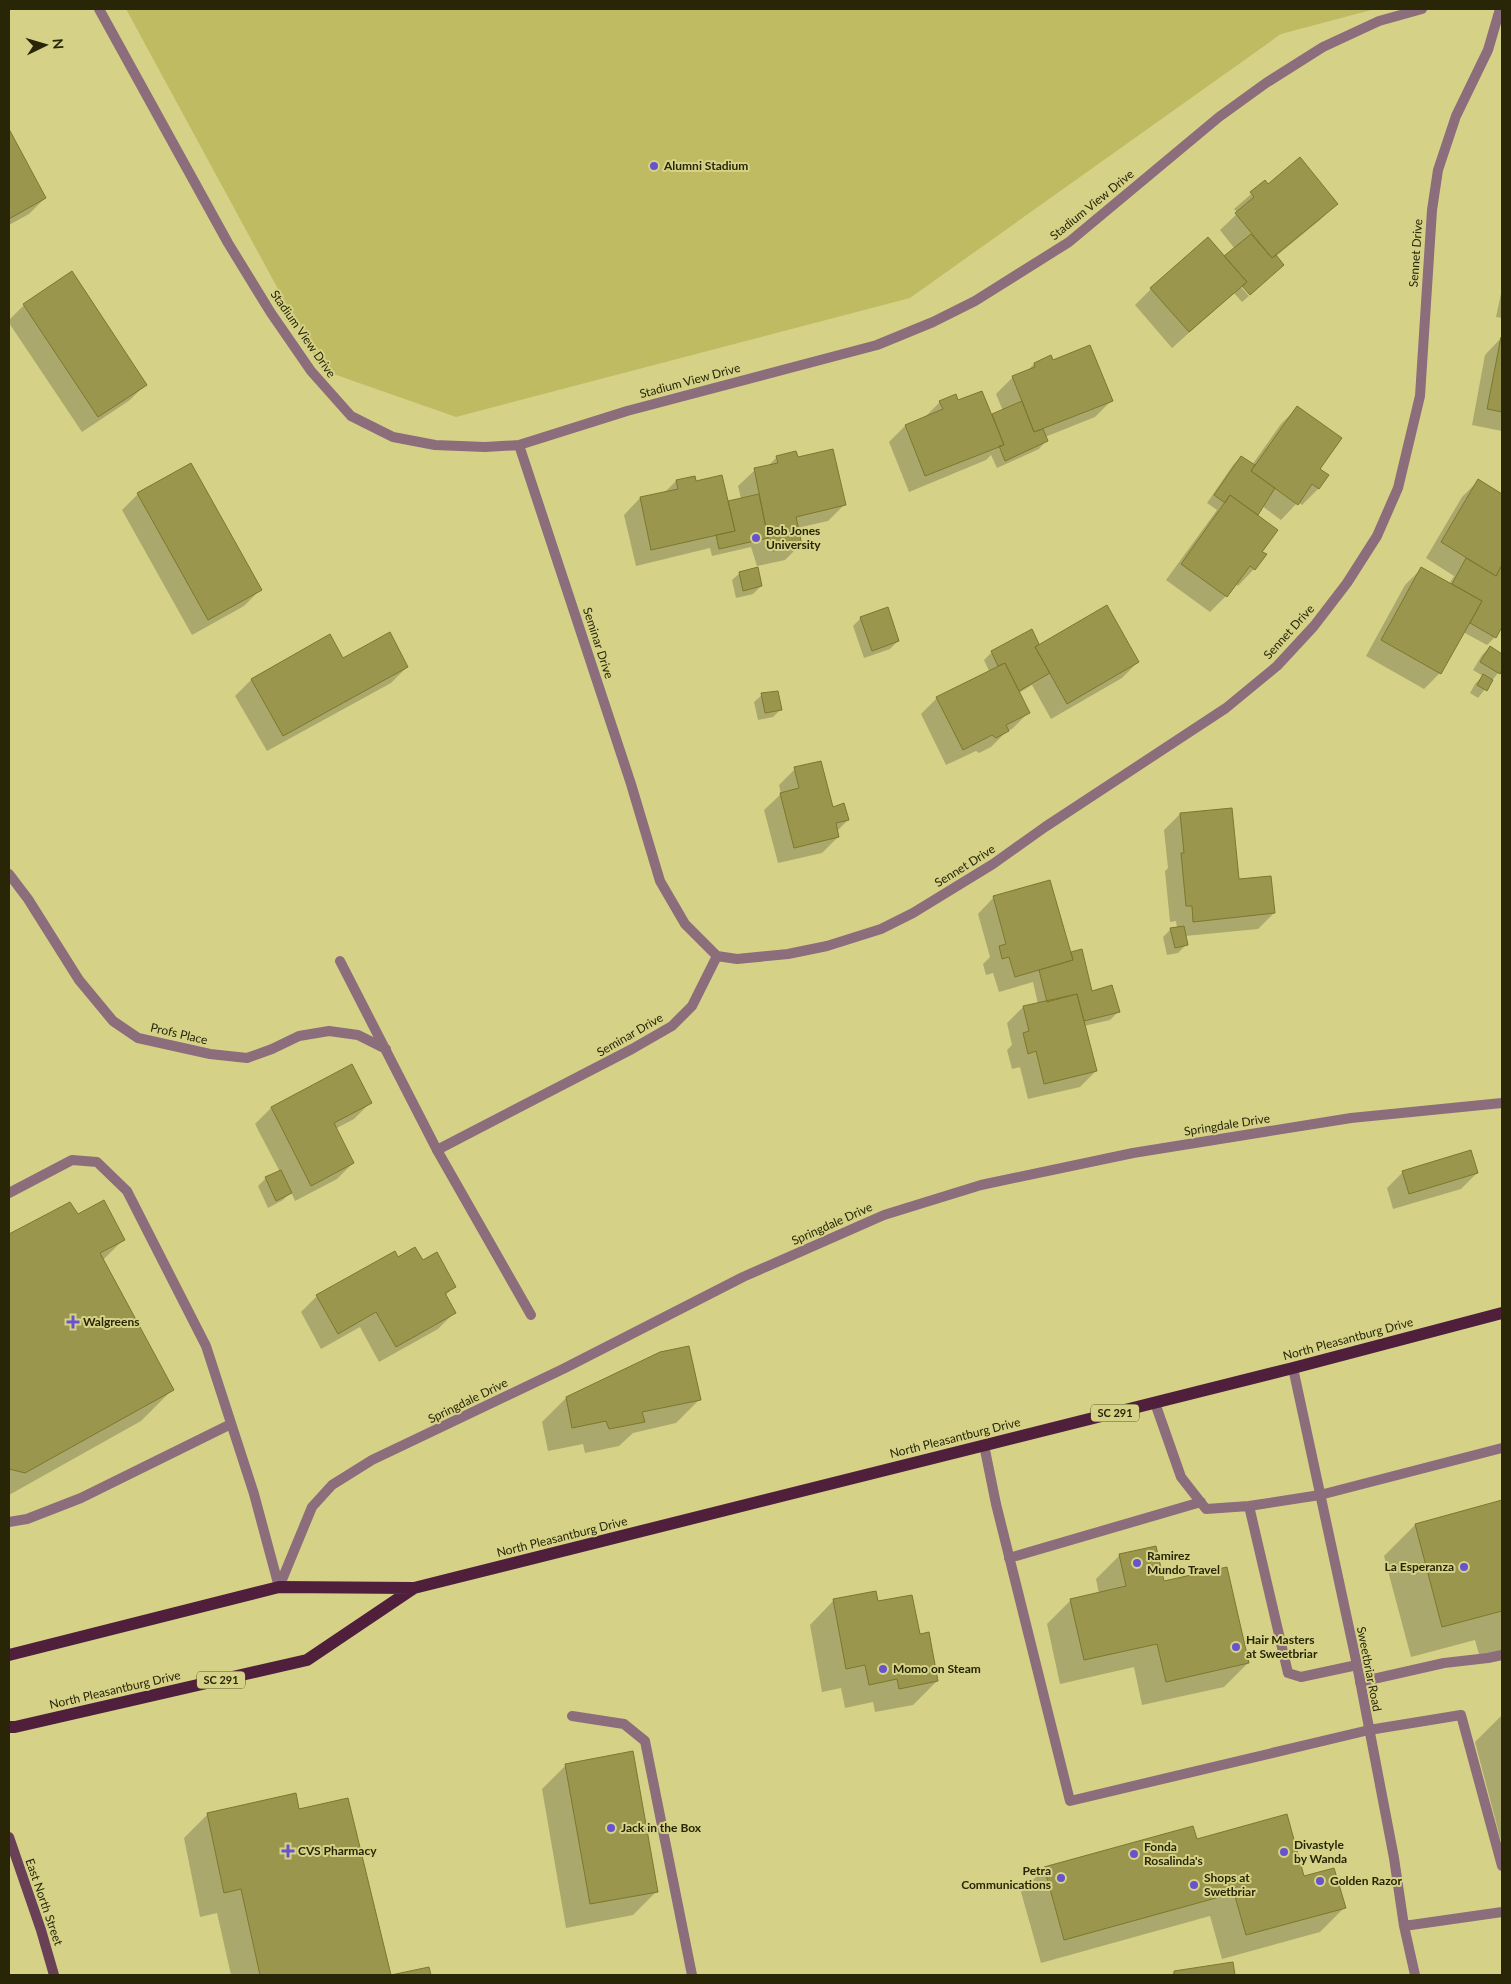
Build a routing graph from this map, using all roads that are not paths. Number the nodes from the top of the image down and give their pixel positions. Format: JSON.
{"nodes":[{"id":1,"x":99,"y":9,"type":"edge"},
{"id":2,"x":1422,"y":9,"type":"edge"},
{"id":3,"x":1500,"y":9,"type":"edge"},
{"id":4,"x":519,"y":445,"type":"junction"},
{"id":5,"x":9,"y":874,"type":"edge"},
{"id":6,"x":717,"y":956,"type":"junction"},
{"id":7,"x":340,"y":960,"type":"dead end"},
{"id":8,"x":386,"y":1049,"type":"junction"},
{"id":9,"x":1502,"y":1103,"type":"edge"},
{"id":10,"x":437,"y":1150,"type":"junction"},
{"id":11,"x":9,"y":1193,"type":"edge"},
{"id":12,"x":1502,"y":1313,"type":"edge"},
{"id":13,"x":531,"y":1315,"type":"dead end"},
{"id":14,"x":1293,"y":1368,"type":"junction"},
{"id":15,"x":1155,"y":1402,"type":"junction"},
{"id":16,"x":231,"y":1424,"type":"junction"},
{"id":17,"x":984,"y":1445,"type":"junction"},
{"id":18,"x":1502,"y":1448,"type":"edge"},
{"id":19,"x":1320,"y":1495,"type":"junction"},
{"id":20,"x":1201,"y":1502,"type":"junction"},
{"id":21,"x":1249,"y":1506,"type":"junction"},
{"id":22,"x":9,"y":1522,"type":"edge"},
{"id":23,"x":1009,"y":1558,"type":"junction"},
{"id":24,"x":279,"y":1588,"type":"junction"},
{"id":25,"x":414,"y":1588,"type":"junction"},
{"id":26,"x":9,"y":1655,"type":"edge"},
{"id":27,"x":1502,"y":1655,"type":"edge"},
{"id":28,"x":1357,"y":1664,"type":"junction"},
{"id":29,"x":1360,"y":1682,"type":"junction"},
{"id":30,"x":572,"y":1716,"type":"dead end"},
{"id":31,"x":9,"y":1727,"type":"edge"},
{"id":32,"x":1369,"y":1730,"type":"junction"},
{"id":33,"x":9,"y":1837,"type":"edge"},
{"id":34,"x":1502,"y":1866,"type":"edge"},
{"id":35,"x":1502,"y":1912,"type":"edge"},
{"id":36,"x":1404,"y":1926,"type":"junction"},
{"id":37,"x":54,"y":1975,"type":"edge"},
{"id":38,"x":692,"y":1975,"type":"edge"},
{"id":39,"x":1415,"y":1975,"type":"edge"}],
"edges":[{"from":1,"to":4,"type":"street","name":"Stadium View Drive"},
{"from":2,"to":4,"type":"street","name":"Stadium View Drive"},
{"from":3,"to":6,"type":"street","name":"Sennet Drive"},
{"from":4,"to":6,"type":"street","name":"Seminar Drive"},
{"from":5,"to":8,"type":"street","name":"Profs Place"},
{"from":6,"to":10,"type":"street","name":"Seminar Drive"},
{"from":7,"to":8,"type":"street"},
{"from":8,"to":10,"type":"street"},
{"from":9,"to":24,"type":"street","name":"Springdale Drive"},
{"from":10,"to":13,"type":"street"},
{"from":11,"to":16,"type":"street"},
{"from":12,"to":14,"type":"main road","name":"North Pleasantburg Drive","number":"SC 291"},
{"from":14,"to":15,"type":"main road","name":"North Pleasantburg Drive","number":"SC 291"},
{"from":14,"to":19,"type":"street","name":"Sweetbriar Road"},
{"from":15,"to":17,"type":"main road","name":"North Pleasantburg Drive","number":"SC 291"},
{"from":15,"to":20,"type":"street"},
{"from":16,"to":22,"type":"street"},
{"from":16,"to":24,"type":"street"},
{"from":17,"to":23,"type":"street"},
{"from":17,"to":25,"type":"main road","name":"North Pleasantburg Drive","number":"SC 291"},
{"from":18,"to":19,"type":"street"},
{"from":19,"to":21,"type":"street"},
{"from":19,"to":28,"type":"street","name":"Sweetbriar Road"},
{"from":20,"to":21,"type":"street"},
{"from":20,"to":23,"type":"street"},
{"from":21,"to":28,"type":"street"},
{"from":23,"to":32,"type":"street"},
{"from":24,"to":25,"type":"main road","name":"North Pleasantburg Drive","number":"SC 291"},
{"from":24,"to":26,"type":"main road","name":"North Pleasantburg Drive","number":"SC 291"},
{"from":25,"to":31,"type":"main road","name":"North Pleasantburg Drive","number":"SC 291"},
{"from":27,"to":29,"type":"street"},
{"from":28,"to":29,"type":"street","name":"Sweetbriar Road"},
{"from":29,"to":32,"type":"street","name":"Sweetbriar Road"},
{"from":30,"to":38,"type":"street"},
{"from":32,"to":34,"type":"street"},
{"from":32,"to":36,"type":"street","name":"Sweetbriar Road"},
{"from":33,"to":37,"type":"main road","name":"East North Street"},
{"from":35,"to":36,"type":"street"},
{"from":36,"to":39,"type":"street","name":"Sweetbriar Road"}]}
